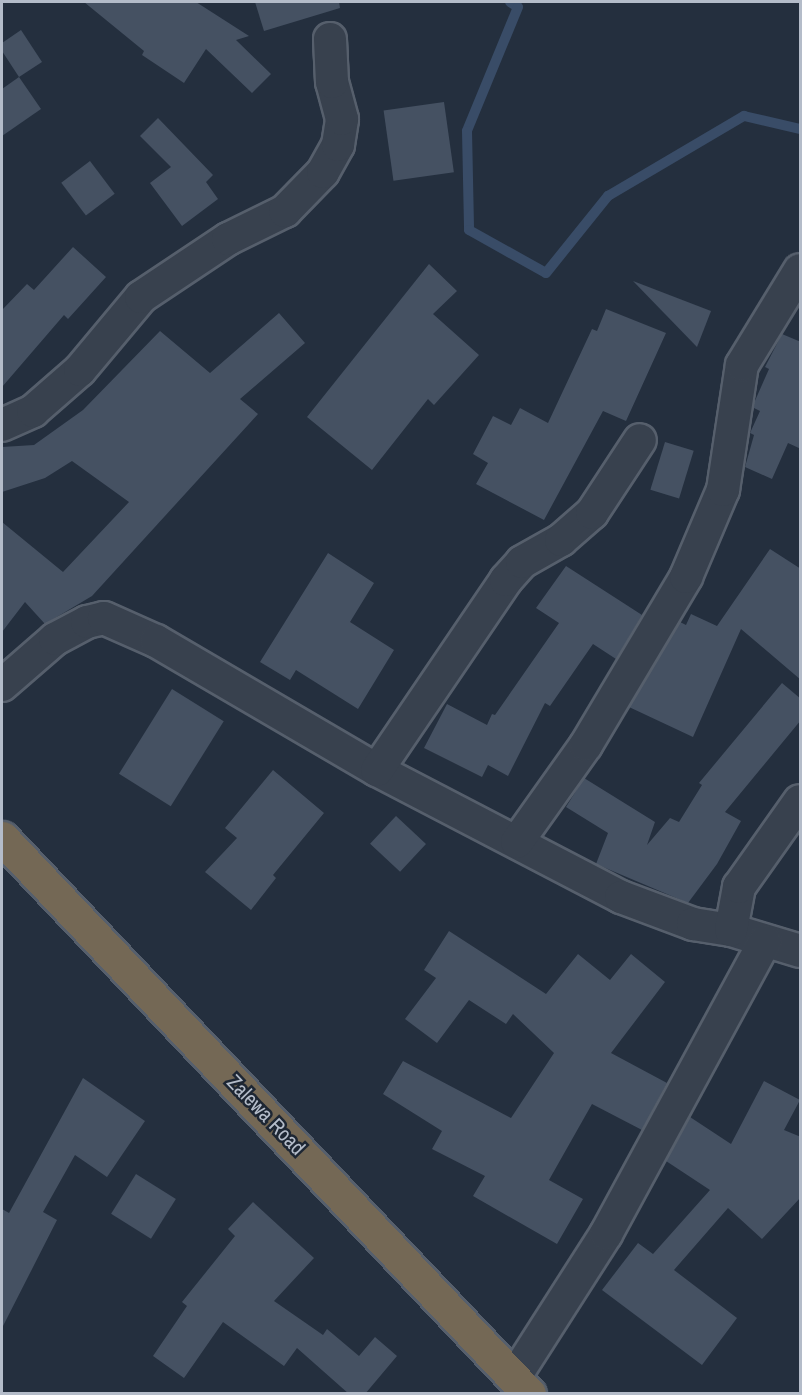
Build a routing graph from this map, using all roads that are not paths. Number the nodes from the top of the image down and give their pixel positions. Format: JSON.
{"nodes":[{"id":1,"x":330,"y":39,"type":"dead end"},
{"id":2,"x":801,"y":270,"type":"edge"},
{"id":3,"x":2,"y":425,"type":"edge"},
{"id":4,"x":640,"y":440,"type":"dead end"},
{"id":5,"x":2,"y":685,"type":"edge"},
{"id":6,"x":377,"y":770,"type":"junction"},
{"id":7,"x":801,"y":801,"type":"edge"},
{"id":8,"x":2,"y":838,"type":"edge"},
{"id":9,"x":517,"y":842,"type":"junction"},
{"id":10,"x":731,"y":930,"type":"junction"},
{"id":11,"x":765,"y":941,"type":"junction"},
{"id":12,"x":801,"y":951,"type":"edge"},
{"id":13,"x":522,"y":1386,"type":"edge"}],
"edges":[{"from":1,"to":3,"type":"street"},
{"from":2,"to":9,"type":"street"},
{"from":4,"to":6,"type":"street"},
{"from":5,"to":6,"type":"street"},
{"from":6,"to":9,"type":"street"},
{"from":7,"to":10,"type":"street"},
{"from":8,"to":13,"type":"highway","name":"Zalewa Road"},
{"from":9,"to":10,"type":"street"},
{"from":10,"to":11,"type":"street"},
{"from":11,"to":12,"type":"street"},
{"from":11,"to":13,"type":"street"}]}
